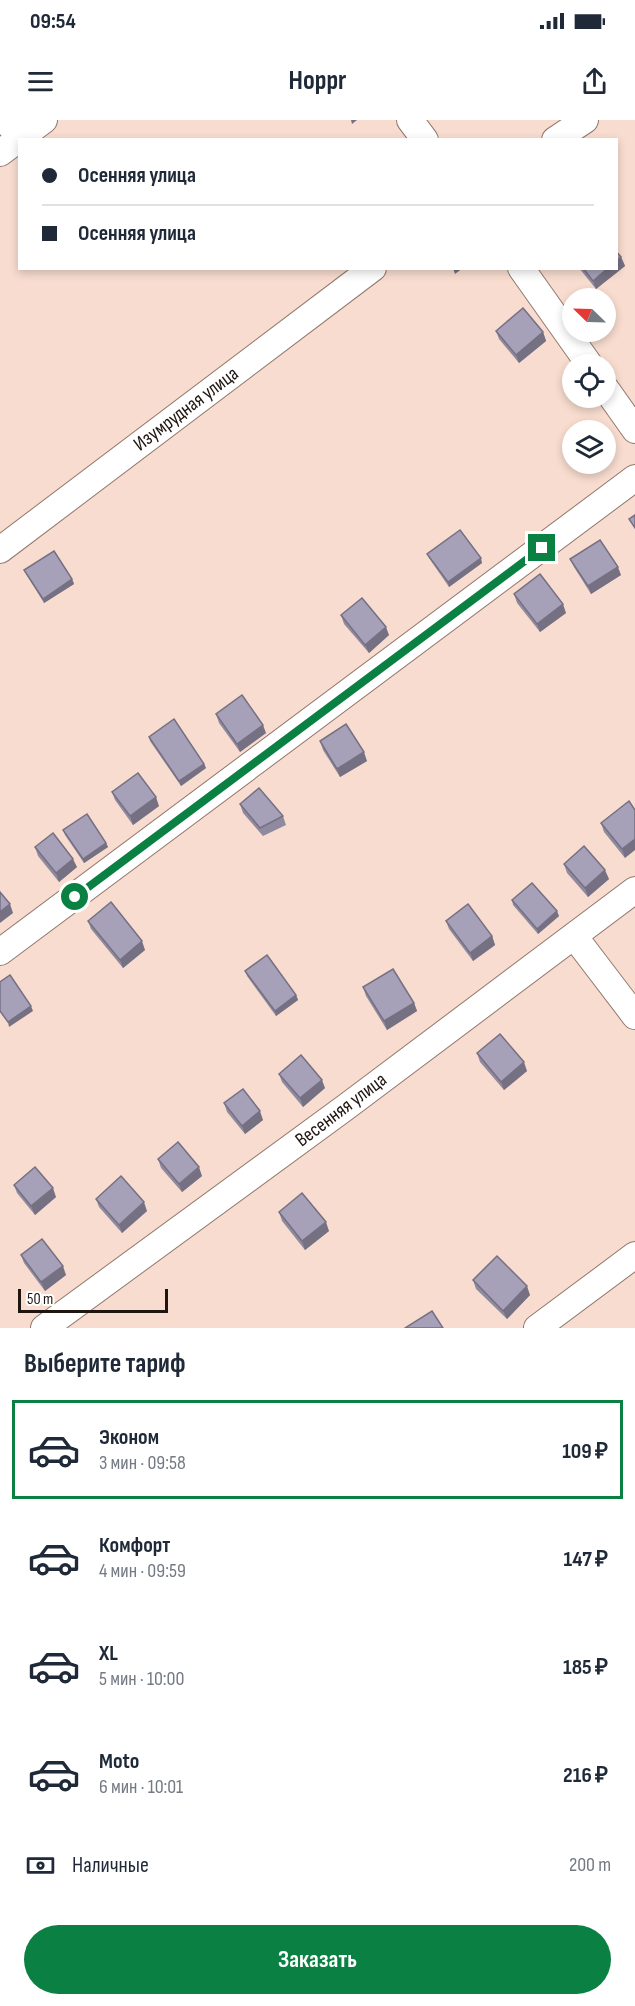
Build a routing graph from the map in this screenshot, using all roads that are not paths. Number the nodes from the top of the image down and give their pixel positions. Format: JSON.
{"nodes":[{"id":1,"x":44,"y":120,"type":"edge"},
{"id":2,"x":410,"y":120,"type":"edge"},
{"id":3,"x":585,"y":120,"type":"edge"},
{"id":4,"x":13,"y":129,"type":"edge"},
{"id":5,"x":424,"y":138,"type":"edge"},
{"id":6,"x":558,"y":138,"type":"edge"},
{"id":7,"x":0,"y":153,"type":"edge"},
{"id":8,"x":370,"y":270,"type":"edge"},
{"id":9,"x":522,"y":270,"type":"edge"},
{"id":10,"x":582,"y":354,"type":"edge"},
{"id":11,"x":616,"y":403,"type":"edge"},
{"id":12,"x":635,"y":429,"type":"edge"},
{"id":13,"x":635,"y":478,"type":"edge"},
{"id":14,"x":0,"y":550,"type":"edge"},
{"id":15,"x":635,"y":890,"type":"edge"},
{"id":16,"x":574,"y":936,"type":"junction"},
{"id":17,"x":0,"y":952,"type":"edge"},
{"id":18,"x":635,"y":1016,"type":"edge"},
{"id":19,"x":635,"y":1255,"type":"edge"},
{"id":20,"x":44,"y":1328,"type":"edge"},
{"id":21,"x":537,"y":1328,"type":"edge"}],
"edges":[{"from":1,"to":4,"type":"street"},
{"from":2,"to":5,"type":"street"},
{"from":3,"to":6,"type":"street"},
{"from":4,"to":7,"type":"street"},
{"from":8,"to":14,"type":"street","name":"Изумрудная улица"},
{"from":9,"to":10,"type":"street"},
{"from":11,"to":12,"type":"street"},
{"from":13,"to":17,"type":"street"},
{"from":15,"to":16,"type":"street","name":"Весенняя улица"},
{"from":16,"to":18,"type":"street"},
{"from":16,"to":20,"type":"street","name":"Весенняя улица"},
{"from":19,"to":21,"type":"street"}]}
